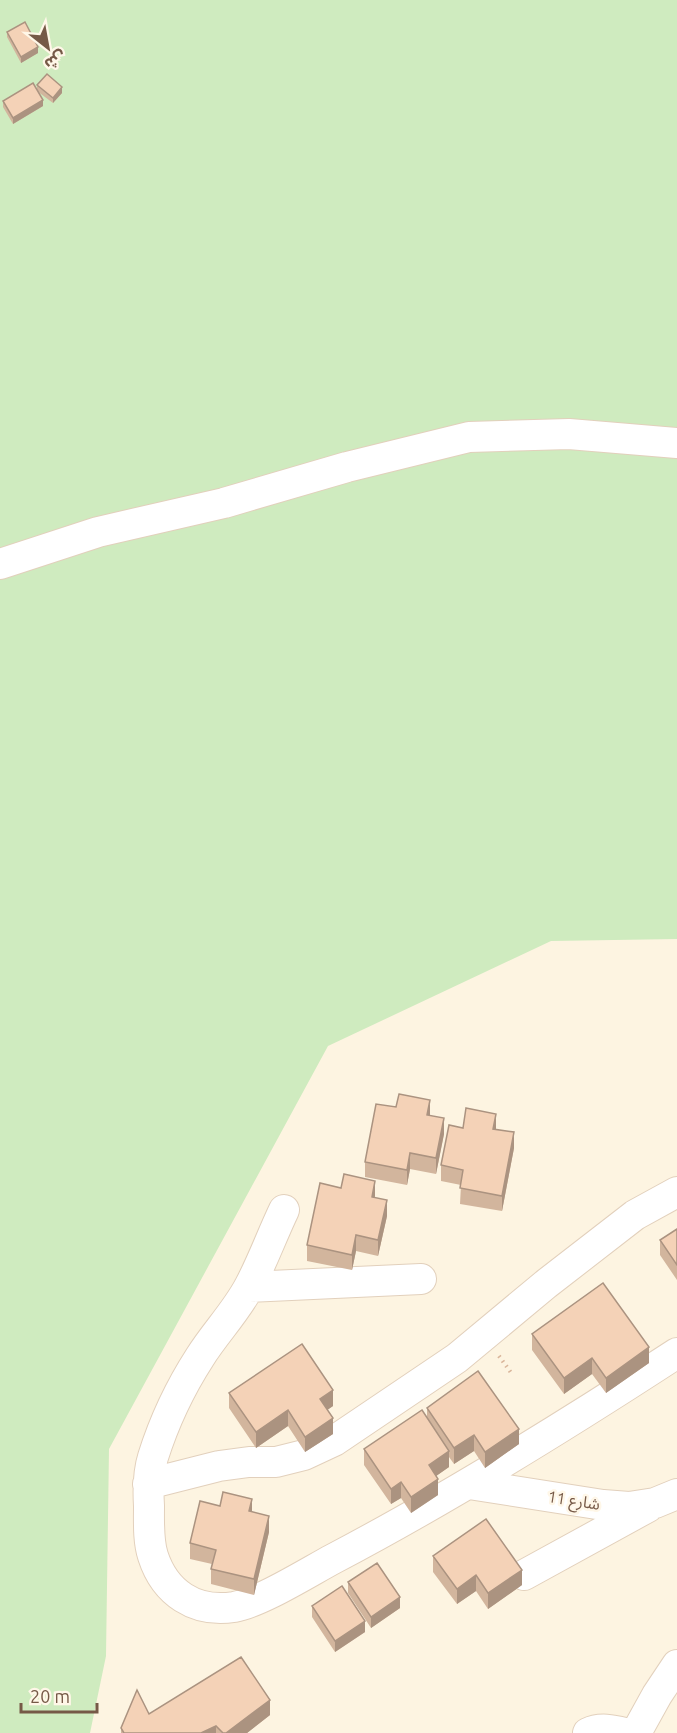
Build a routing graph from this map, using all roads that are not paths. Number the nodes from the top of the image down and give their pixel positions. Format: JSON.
{"nodes":[{"id":1,"x":677,"y":443,"type":"edge"},
{"id":2,"x":0,"y":564,"type":"edge"},
{"id":3,"x":677,"y":1192,"type":"edge"},
{"id":4,"x":284,"y":1210,"type":"dead end"},
{"id":5,"x":421,"y":1279,"type":"dead end"},
{"id":6,"x":249,"y":1287,"type":"junction"},
{"id":7,"x":677,"y":1353,"type":"edge"},
{"id":8,"x":148,"y":1484,"type":"junction"},
{"id":9,"x":469,"y":1484,"type":"junction"},
{"id":10,"x":666,"y":1498,"type":"edge"},
{"id":11,"x":524,"y":1575,"type":"dead end"},
{"id":12,"x":677,"y":1665,"type":"edge"},
{"id":13,"x":588,"y":1733,"type":"edge"},
{"id":14,"x":625,"y":1733,"type":"edge"},
{"id":15,"x":636,"y":1733,"type":"edge"}],
"edges":[{"from":1,"to":2,"type":"street"},
{"from":3,"to":8,"type":"street"},
{"from":4,"to":6,"type":"street"},
{"from":5,"to":6,"type":"street"},
{"from":6,"to":8,"type":"street"},
{"from":7,"to":9,"type":"street"},
{"from":8,"to":9,"type":"street"},
{"from":9,"to":10,"type":"street","name":"شارع 11"},
{"from":10,"to":11,"type":"street"},
{"from":12,"to":15,"type":"street"},
{"from":13,"to":14,"type":"street"}]}
